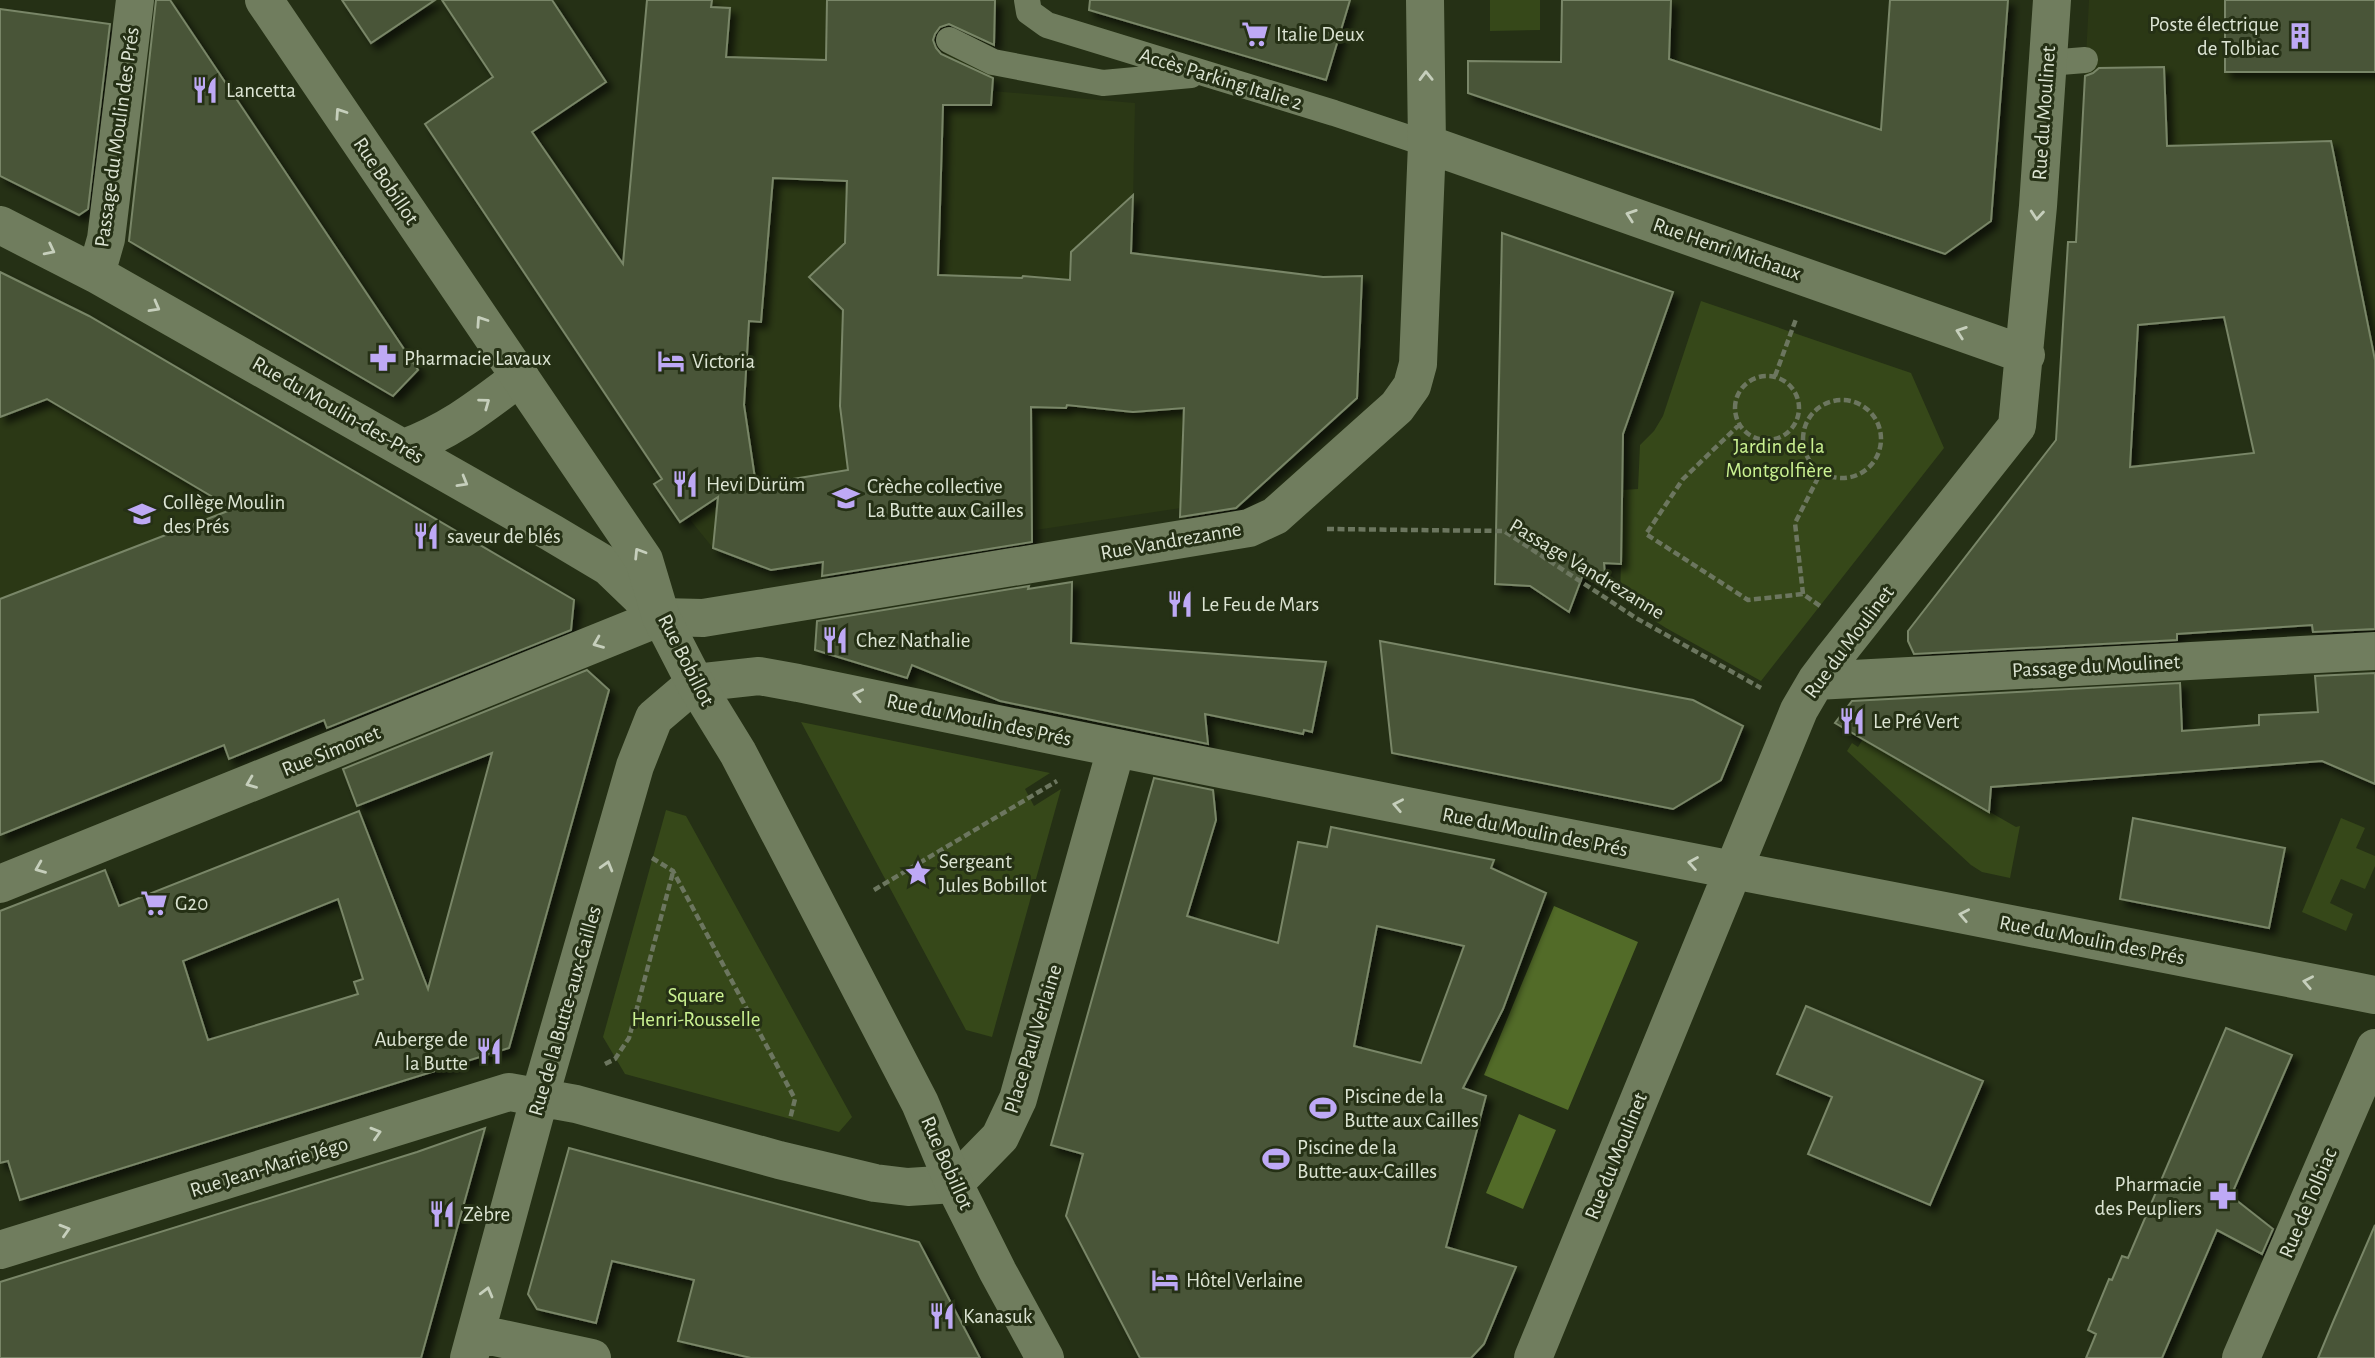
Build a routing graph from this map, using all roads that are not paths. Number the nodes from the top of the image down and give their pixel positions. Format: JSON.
{"nodes":[{"id":1,"x":135,"y":0,"type":"edge"},
{"id":2,"x":264,"y":0,"type":"edge"},
{"id":3,"x":1027,"y":0,"type":"edge"},
{"id":4,"x":1425,"y":0,"type":"edge"},
{"id":5,"x":2052,"y":0,"type":"edge"},
{"id":6,"x":949,"y":40,"type":"dead end"},
{"id":7,"x":2085,"y":60,"type":"dead end"},
{"id":8,"x":2048,"y":63,"type":"junction"},
{"id":9,"x":1203,"y":74,"type":"junction"},
{"id":10,"x":1427,"y":144,"type":"junction"},
{"id":11,"x":0,"y":225,"type":"edge"},
{"id":12,"x":96,"y":274,"type":"junction"},
{"id":13,"x":2026,"y":355,"type":"junction"},
{"id":14,"x":520,"y":377,"type":"junction"},
{"id":15,"x":404,"y":448,"type":"junction"},
{"id":16,"x":661,"y":617,"type":"junction"},
{"id":17,"x":2375,"y":651,"type":"edge"},
{"id":18,"x":1816,"y":681,"type":"junction"},
{"id":19,"x":695,"y":683,"type":"junction"},
{"id":20,"x":1116,"y":749,"type":"junction"},
{"id":21,"x":1733,"y":870,"type":"junction"},
{"id":22,"x":0,"y":884,"type":"edge"},
{"id":23,"x":2375,"y":995,"type":"edge"},
{"id":24,"x":2375,"y":1048,"type":"edge"},
{"id":25,"x":540,"y":1096,"type":"junction"},
{"id":26,"x":954,"y":1184,"type":"junction"},
{"id":27,"x":0,"y":1250,"type":"edge"},
{"id":28,"x":473,"y":1345,"type":"edge"},
{"id":29,"x":592,"y":1358,"type":"edge"},
{"id":30,"x":1045,"y":1358,"type":"edge"},
{"id":31,"x":1533,"y":1358,"type":"edge"},
{"id":32,"x":2241,"y":1358,"type":"edge"}],
"edges":[{"from":1,"to":12,"type":"street","name":"Passage du Moulin des Prés"},
{"from":14,"to":2,"type":"street","name":"Rue Bobillot","one_way":true},
{"from":3,"to":9,"type":"lane","name":"Accès Parking Italie 2"},
{"from":10,"to":4,"type":"street","name":"Rue Vandrezanne","one_way":true},
{"from":5,"to":8,"type":"street","name":"Rue du Moulinet"},
{"from":6,"to":9,"type":"lane"},
{"from":7,"to":8,"type":"lane"},
{"from":8,"to":13,"type":"street","name":"Rue du Moulinet","one_way":true},
{"from":9,"to":10,"type":"lane","name":"Accès Parking Italie 2"},
{"from":13,"to":10,"type":"street","name":"Rue Henri Michaux","one_way":true},
{"from":10,"to":16,"type":"street","name":"Rue Vandrezanne"},
{"from":11,"to":12,"type":"street","name":"Rue du Moulin-des-Prés","one_way":true},
{"from":12,"to":15,"type":"street","name":"Rue du Moulin-des-Prés","one_way":true},
{"from":13,"to":18,"type":"street","name":"Rue du Moulinet"},
{"from":15,"to":14,"type":"street","one_way":true},
{"from":16,"to":14,"type":"street","name":"Rue Bobillot","one_way":true},
{"from":15,"to":16,"type":"street","name":"Rue du Moulin-des-Prés","one_way":true},
{"from":16,"to":19,"type":"street","name":"Rue Bobillot"},
{"from":16,"to":22,"type":"street","name":"Rue Simonet","one_way":true},
{"from":17,"to":18,"type":"street","name":"Passage du Moulinet"},
{"from":18,"to":21,"type":"street","name":"Rue du Moulinet"},
{"from":20,"to":19,"type":"street","name":"Rue du Moulin des Prés","one_way":true},
{"from":25,"to":19,"type":"street","name":"Rue de la Butte-aux-Cailles","one_way":true},
{"from":19,"to":26,"type":"street","name":"Rue Bobillot"},
{"from":21,"to":20,"type":"street","name":"Rue du Moulin des Prés","one_way":true},
{"from":20,"to":26,"type":"street","name":"Place Paul Verlaine"},
{"from":23,"to":21,"type":"street","name":"Rue du Moulin des Prés","one_way":true},
{"from":21,"to":31,"type":"street","name":"Rue du Moulinet"},
{"from":24,"to":32,"type":"street","name":"Rue de Tolbiac"},
{"from":25,"to":26,"type":"street"},
{"from":27,"to":25,"type":"street","name":"Rue Jean-Marie Jégo","one_way":true},
{"from":28,"to":25,"type":"street","name":"Rue de la Butte-aux-Cailles","one_way":true},
{"from":26,"to":30,"type":"street","name":"Rue Bobillot"},
{"from":28,"to":29,"type":"street"}]}
